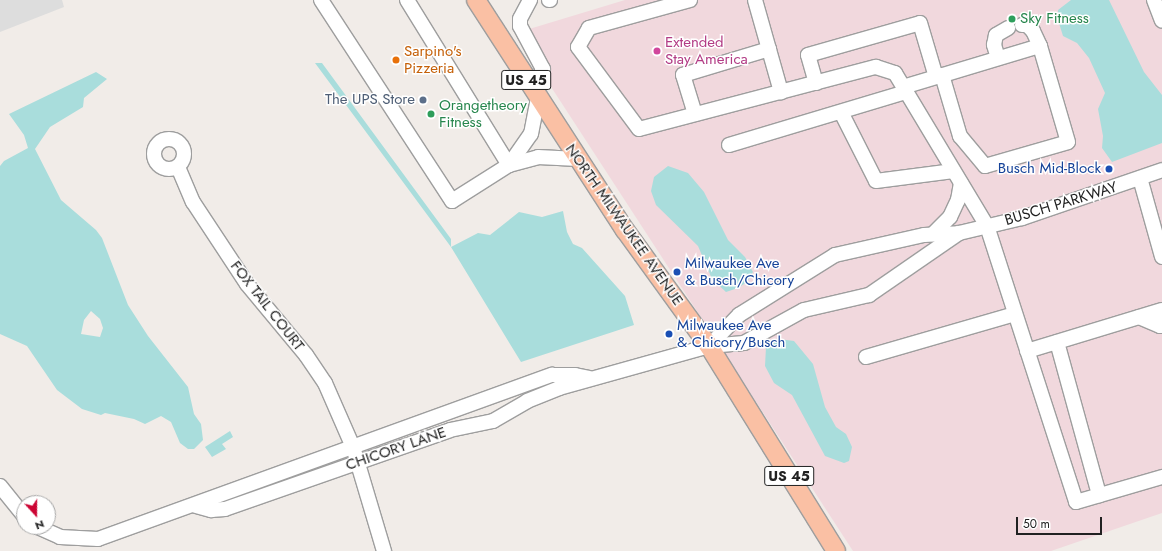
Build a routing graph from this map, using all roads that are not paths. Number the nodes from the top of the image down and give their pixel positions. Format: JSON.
{"nodes":[{"id":1,"x":321,"y":0,"type":"edge"},
{"id":2,"x":407,"y":0,"type":"edge"},
{"id":3,"x":476,"y":0,"type":"edge"},
{"id":4,"x":530,"y":0,"type":"edge"},
{"id":5,"x":690,"y":0,"type":"edge"},
{"id":6,"x":755,"y":0,"type":"edge"},
{"id":7,"x":1154,"y":0,"type":"edge"},
{"id":8,"x":1162,"y":22,"type":"edge"},
{"id":9,"x":1022,"y":25,"type":"dead end"},
{"id":10,"x":1008,"y":28,"type":"dead end"},
{"id":11,"x":1040,"y":46,"type":"junction"},
{"id":12,"x":769,"y":49,"type":"junction"},
{"id":13,"x":998,"y":58,"type":"junction"},
{"id":14,"x":939,"y":76,"type":"junction"},
{"id":15,"x":816,"y":82,"type":"junction"},
{"id":16,"x":905,"y":89,"type":"junction"},
{"id":17,"x":781,"y":92,"type":"junction"},
{"id":18,"x":536,"y":95,"type":"junction"},
{"id":19,"x":841,"y":112,"type":"junction"},
{"id":20,"x":694,"y":114,"type":"junction"},
{"id":21,"x":729,"y":145,"type":"dead end"},
{"id":22,"x":578,"y":158,"type":"junction"},
{"id":23,"x":509,"y":165,"type":"junction"},
{"id":24,"x":178,"y":167,"type":"dead end"},
{"id":25,"x":953,"y":170,"type":"junction"},
{"id":26,"x":1162,"y":170,"type":"edge"},
{"id":27,"x":1140,"y":178,"type":"junction"},
{"id":28,"x":961,"y":183,"type":"junction"},
{"id":29,"x":987,"y":226,"type":"junction"},
{"id":30,"x":959,"y":233,"type":"junction"},
{"id":31,"x":933,"y":234,"type":"junction"},
{"id":32,"x":1162,"y":257,"type":"edge"},
{"id":33,"x":1162,"y":310,"type":"edge"},
{"id":34,"x":1015,"y":314,"type":"junction"},
{"id":35,"x":1138,"y":317,"type":"junction"},
{"id":36,"x":1162,"y":323,"type":"edge"},
{"id":37,"x":1057,"y":342,"type":"junction"},
{"id":38,"x":709,"y":346,"type":"junction"},
{"id":39,"x":1027,"y":351,"type":"junction"},
{"id":40,"x":866,"y":357,"type":"dead end"},
{"id":41,"x":594,"y":379,"type":"junction"},
{"id":42,"x":504,"y":393,"type":"junction"},
{"id":43,"x":510,"y":411,"type":"junction"},
{"id":44,"x":353,"y":447,"type":"junction"},
{"id":45,"x":357,"y":461,"type":"junction"},
{"id":46,"x":1162,"y":477,"type":"edge"},
{"id":47,"x":0,"y":486,"type":"edge"},
{"id":48,"x":1099,"y":496,"type":"junction"},
{"id":49,"x":16,"y":506,"type":"edge"},
{"id":50,"x":196,"y":506,"type":"junction"},
{"id":51,"x":56,"y":535,"type":"edge"},
{"id":52,"x":384,"y":551,"type":"edge"},
{"id":53,"x":836,"y":551,"type":"edge"}],
"edges":[{"from":1,"to":23,"type":"street"},
{"from":2,"to":23,"type":"street"},
{"from":3,"to":18,"type":"main road","name":"NORTH MILWAUKEE AVENUE","number":"US 45"},
{"from":4,"to":18,"type":"street"},
{"from":5,"to":20,"type":"street"},
{"from":6,"to":12,"type":"street"},
{"from":7,"to":8,"type":"street"},
{"from":9,"to":11,"type":"street"},
{"from":10,"to":13,"type":"street"},
{"from":11,"to":13,"type":"street"},
{"from":11,"to":14,"type":"street"},
{"from":12,"to":17,"type":"street"},
{"from":12,"to":20,"type":"street"},
{"from":13,"to":14,"type":"street"},
{"from":14,"to":15,"type":"street"},
{"from":14,"to":16,"type":"street"},
{"from":15,"to":16,"type":"street"},
{"from":15,"to":17,"type":"street"},
{"from":16,"to":19,"type":"street"},
{"from":16,"to":25,"type":"street"},
{"from":17,"to":20,"type":"street"},
{"from":18,"to":22,"type":"main road","name":"NORTH MILWAUKEE AVENUE","number":"US 45"},
{"from":18,"to":23,"type":"street"},
{"from":19,"to":21,"type":"street"},
{"from":19,"to":25,"type":"street"},
{"from":22,"to":23,"type":"street"},
{"from":22,"to":38,"type":"main road","name":"NORTH MILWAUKEE AVENUE","number":"US 45"},
{"from":24,"to":44,"type":"street","name":"FOX TAIL COURT"},
{"from":25,"to":28,"type":"street"},
{"from":26,"to":27,"type":"street","name":"BUSCH PARKWAY"},
{"from":27,"to":29,"type":"street","name":"BUSCH PARKWAY"},
{"from":27,"to":32,"type":"street"},
{"from":28,"to":29,"type":"street"},
{"from":28,"to":31,"type":"street"},
{"from":29,"to":30,"type":"street","name":"BUSCH PARKWAY"},
{"from":29,"to":34,"type":"street"},
{"from":30,"to":31,"type":"street","name":"BUSCH PARKWAY"},
{"from":30,"to":38,"type":"street","name":"BUSCH PARKWAY"},
{"from":31,"to":38,"type":"street","name":"BUSCH PARKWAY"},
{"from":33,"to":35,"type":"street"},
{"from":34,"to":39,"type":"street"},
{"from":34,"to":40,"type":"street"},
{"from":35,"to":36,"type":"street"},
{"from":35,"to":37,"type":"street"},
{"from":37,"to":39,"type":"street"},
{"from":37,"to":48,"type":"street"},
{"from":38,"to":41,"type":"street","name":"CHICORY LANE"},
{"from":38,"to":53,"type":"main road","name":"NORTH MILWAUKEE AVENUE","number":"US 45"},
{"from":39,"to":48,"type":"street"},
{"from":41,"to":42,"type":"street","name":"CHICORY LANE"},
{"from":41,"to":43,"type":"street","name":"CHICORY LANE"},
{"from":42,"to":43,"type":"street"},
{"from":42,"to":44,"type":"street","name":"CHICORY LANE"},
{"from":43,"to":45,"type":"street","name":"CHICORY LANE"},
{"from":44,"to":45,"type":"street","name":"FOX TAIL COURT"},
{"from":44,"to":50,"type":"street","name":"CHICORY LANE"},
{"from":45,"to":50,"type":"street","name":"CHICORY LANE"},
{"from":45,"to":52,"type":"street","name":"FOX TAIL COURT"},
{"from":46,"to":48,"type":"street"},
{"from":47,"to":49,"type":"street"},
{"from":50,"to":51,"type":"street","name":"CHICORY LANE"}]}
